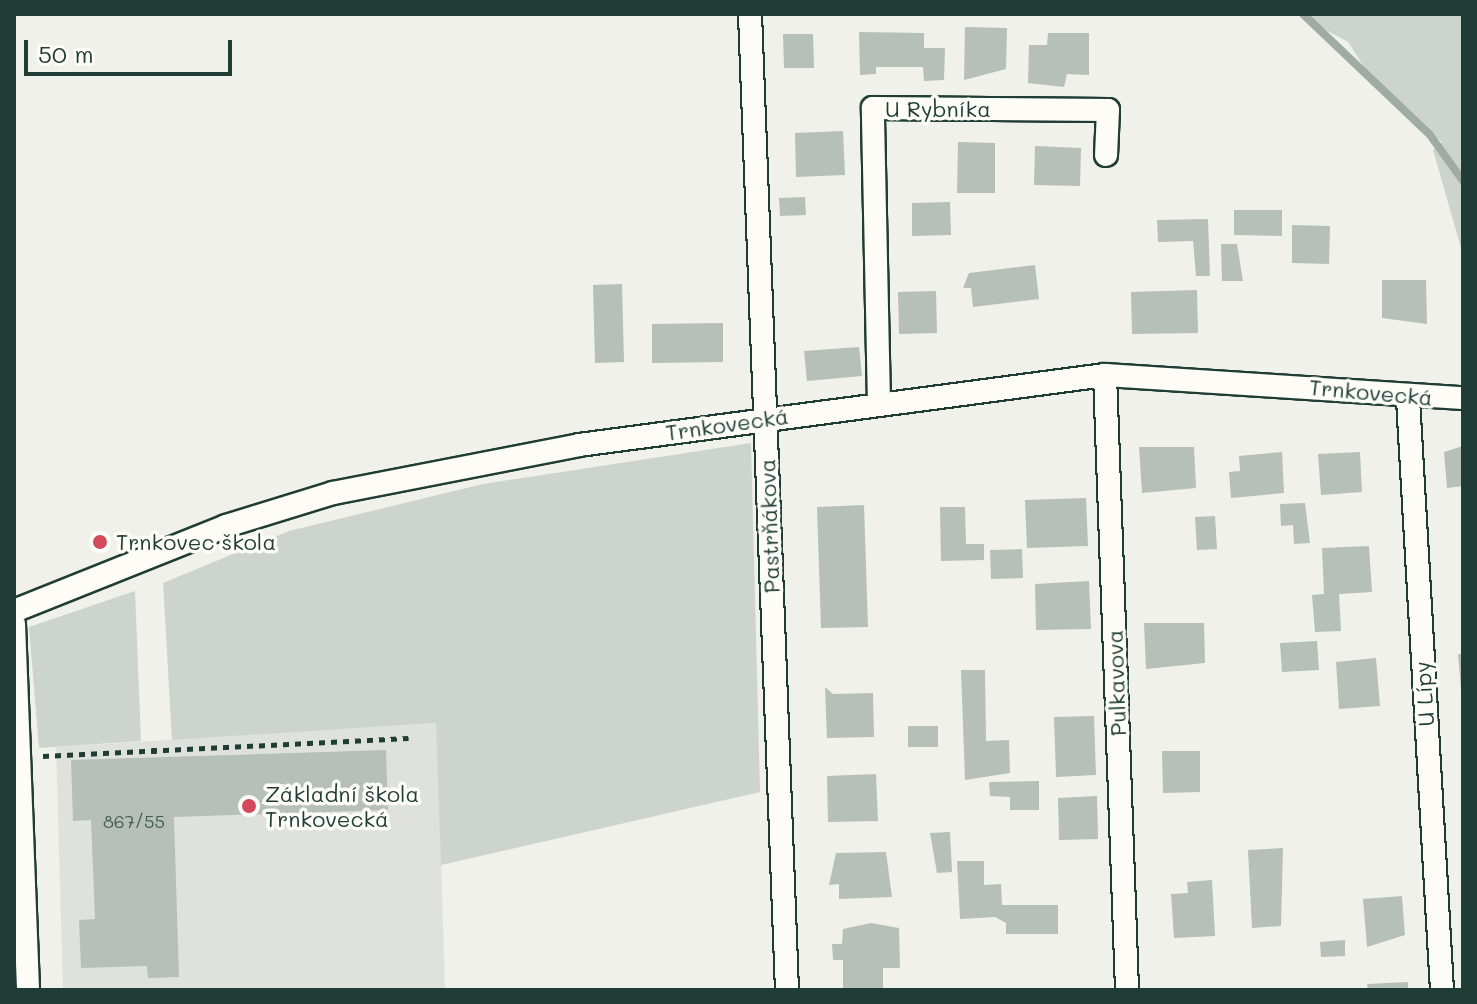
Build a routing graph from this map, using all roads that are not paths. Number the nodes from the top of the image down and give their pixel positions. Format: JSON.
{"nodes":[{"id":1,"x":750,"y":14,"type":"edge"},
{"id":2,"x":1106,"y":155,"type":"dead end"},
{"id":3,"x":1105,"y":375,"type":"junction"},
{"id":4,"x":1463,"y":398,"type":"edge"},
{"id":5,"x":1408,"y":399,"type":"junction"},
{"id":6,"x":879,"y":404,"type":"junction"},
{"id":7,"x":765,"y":419,"type":"junction"},
{"id":8,"x":14,"y":611,"type":"edge"},
{"id":9,"x":14,"y":624,"type":"edge"},
{"id":10,"x":28,"y":990,"type":"edge"},
{"id":11,"x":787,"y":990,"type":"edge"},
{"id":12,"x":1127,"y":990,"type":"edge"},
{"id":13,"x":1442,"y":990,"type":"edge"}],
"edges":[{"from":1,"to":7,"type":"street","name":"Pastrňákova"},
{"from":2,"to":6,"type":"street","name":"U Rybníka"},
{"from":3,"to":5,"type":"street","name":"Trnkovecká"},
{"from":3,"to":6,"type":"street","name":"Trnkovecká"},
{"from":3,"to":12,"type":"street","name":"Pulkavova"},
{"from":4,"to":5,"type":"street","name":"Trnkovecká"},
{"from":5,"to":13,"type":"street","name":"U Lípy"},
{"from":6,"to":7,"type":"street","name":"Trnkovecká"},
{"from":7,"to":8,"type":"street","name":"Trnkovecká"},
{"from":7,"to":11,"type":"street","name":"Pastrňákova"},
{"from":9,"to":10,"type":"street"}]}
